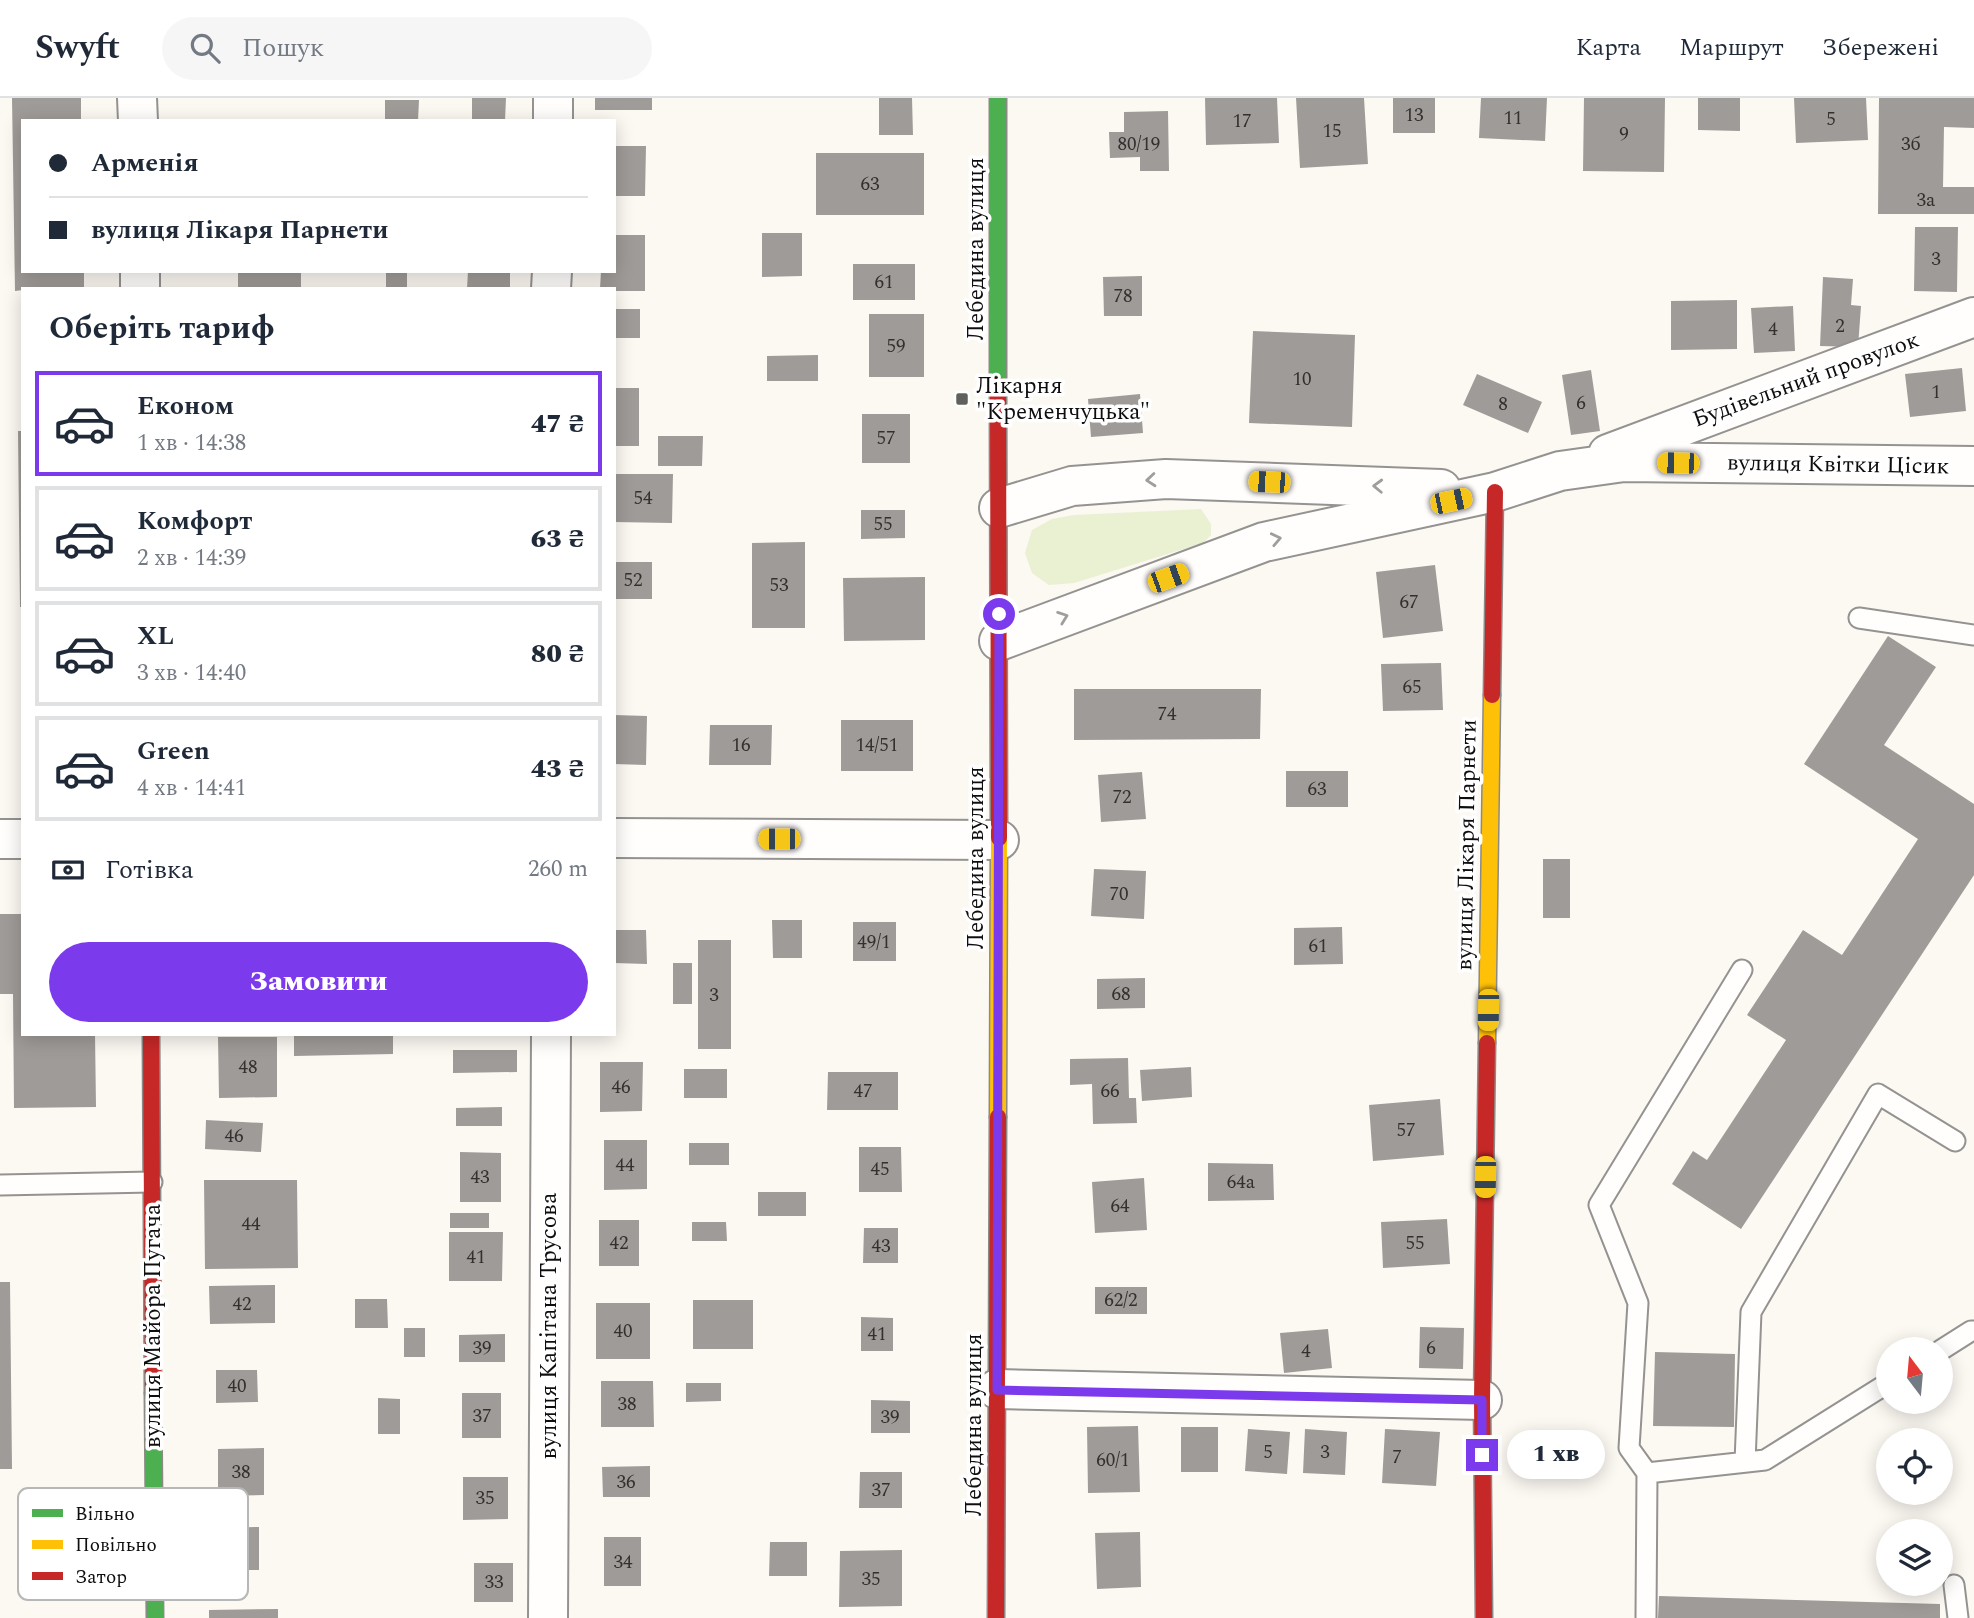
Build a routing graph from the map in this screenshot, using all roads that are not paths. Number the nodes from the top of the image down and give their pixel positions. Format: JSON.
{"nodes":[{"id":1,"x":137,"y":98,"type":"edge"},
{"id":2,"x":553,"y":98,"type":"edge"},
{"id":3,"x":998,"y":98,"type":"edge"},
{"id":4,"x":138,"y":119,"type":"edge"},
{"id":5,"x":553,"y":119,"type":"edge"},
{"id":6,"x":1974,"y":317,"type":"edge"},
{"id":7,"x":1974,"y":466,"type":"edge"},
{"id":8,"x":1560,"y":471,"type":"junction"},
{"id":9,"x":1495,"y":492,"type":"junction"},
{"id":10,"x":999,"y":508,"type":"junction"},
{"id":11,"x":1859,"y":618,"type":"dead end"},
{"id":12,"x":1974,"y":635,"type":"edge"},
{"id":13,"x":999,"y":641,"type":"junction"},
{"id":14,"x":616,"y":838,"type":"edge"},
{"id":15,"x":0,"y":839,"type":"edge"},
{"id":16,"x":21,"y":839,"type":"edge"},
{"id":17,"x":999,"y":840,"type":"junction"},
{"id":18,"x":1742,"y":970,"type":"dead end"},
{"id":19,"x":151,"y":1036,"type":"edge"},
{"id":20,"x":551,"y":1036,"type":"edge"},
{"id":21,"x":1955,"y":1141,"type":"dead end"},
{"id":22,"x":152,"y":1182,"type":"junction"},
{"id":23,"x":0,"y":1185,"type":"edge"},
{"id":24,"x":1973,"y":1330,"type":"edge"},
{"id":25,"x":1953,"y":1342,"type":"edge"},
{"id":26,"x":997,"y":1390,"type":"junction"},
{"id":27,"x":1876,"y":1391,"type":"edge"},
{"id":28,"x":1482,"y":1400,"type":"junction"},
{"id":29,"x":1745,"y":1462,"type":"junction"},
{"id":30,"x":1647,"y":1473,"type":"junction"},
{"id":31,"x":154,"y":1488,"type":"edge"},
{"id":32,"x":1954,"y":1585,"type":"dead end"},
{"id":33,"x":155,"y":1600,"type":"edge"},
{"id":34,"x":155,"y":1618,"type":"edge"},
{"id":35,"x":548,"y":1618,"type":"edge"},
{"id":36,"x":996,"y":1618,"type":"edge"},
{"id":37,"x":1484,"y":1618,"type":"edge"},
{"id":38,"x":1646,"y":1618,"type":"edge"},
{"id":39,"x":1958,"y":1618,"type":"edge"}],
"edges":[{"from":1,"to":4,"type":"street"},
{"from":2,"to":5,"type":"street"},
{"from":3,"to":10,"type":"street","name":"Лебедина вулиця"},
{"from":6,"to":8,"type":"street","name":"Будівельний провулок"},
{"from":7,"to":8,"type":"street","name":"вулиця Квітки Цісик"},
{"from":8,"to":9,"type":"street","name":"вулиця Квітки Цісик"},
{"from":9,"to":10,"type":"street","name":"вулиця Квітки Цісик","one_way":true},
{"from":13,"to":9,"type":"street","name":"вулиця Квітки Цісик","one_way":true},
{"from":9,"to":28,"type":"street","name":"вулиця Лікаря Парнети"},
{"from":10,"to":13,"type":"street","name":"Лебедина вулиця"},
{"from":11,"to":12,"type":"lane"},
{"from":13,"to":17,"type":"street","name":"Лебедина вулиця"},
{"from":14,"to":17,"type":"street"},
{"from":15,"to":16,"type":"street"},
{"from":17,"to":26,"type":"street","name":"Лебедина вулиця"},
{"from":18,"to":30,"type":"lane"},
{"from":19,"to":22,"type":"street","name":"вулиця Майора Пугача"},
{"from":20,"to":35,"type":"street","name":"вулиця Капітана Трусова"},
{"from":21,"to":29,"type":"lane"},
{"from":22,"to":23,"type":"lane"},
{"from":22,"to":31,"type":"street","name":"вулиця Майора Пугача"},
{"from":24,"to":25,"type":"lane"},
{"from":26,"to":28,"type":"street"},
{"from":26,"to":36,"type":"street","name":"Лебедина вулиця"},
{"from":27,"to":29,"type":"lane"},
{"from":28,"to":37,"type":"street","name":"вулиця Лікаря Парнети"},
{"from":29,"to":30,"type":"lane"},
{"from":30,"to":38,"type":"lane"},
{"from":32,"to":39,"type":"lane"},
{"from":33,"to":34,"type":"street","name":"вулиця Майора Пугача"}]}
